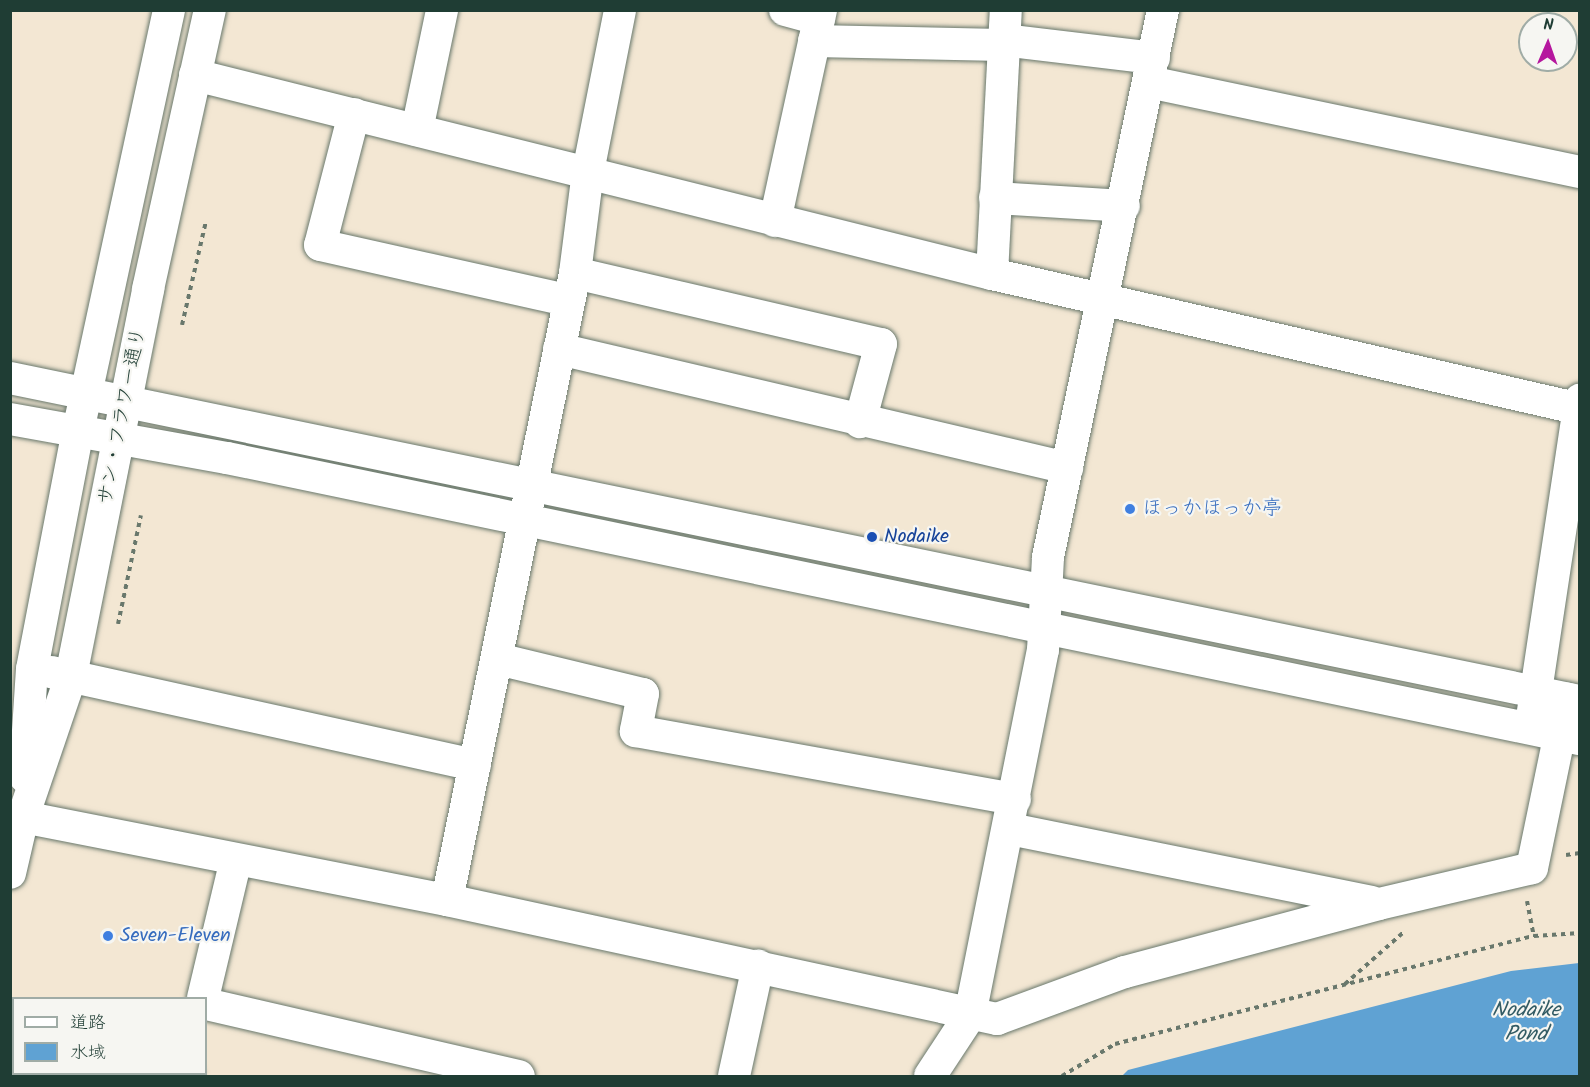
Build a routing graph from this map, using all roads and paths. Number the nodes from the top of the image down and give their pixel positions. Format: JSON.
{"nodes":[{"id":1,"x":168,"y":10,"type":"edge"},
{"id":2,"x":210,"y":10,"type":"edge"},
{"id":3,"x":442,"y":10,"type":"edge"},
{"id":4,"x":620,"y":10,"type":"edge"},
{"id":5,"x":785,"y":10,"type":"edge"},
{"id":6,"x":1163,"y":10,"type":"edge"},
{"id":7,"x":818,"y":24,"type":"edge"},
{"id":8,"x":1004,"y":32,"type":"edge"},
{"id":9,"x":1151,"y":70,"type":"junction"},
{"id":10,"x":195,"y":75,"type":"junction"},
{"id":11,"x":354,"y":114,"type":"junction"},
{"id":12,"x":417,"y":130,"type":"junction"},
{"id":13,"x":588,"y":172,"type":"junction"},
{"id":14,"x":1580,"y":172,"type":"edge"},
{"id":15,"x":995,"y":198,"type":"junction"},
{"id":16,"x":1124,"y":206,"type":"junction"},
{"id":17,"x":206,"y":221,"type":"dead end"},
{"id":18,"x":775,"y":221,"type":"junction"},
{"id":19,"x":992,"y":274,"type":"junction"},
{"id":20,"x":571,"y":286,"type":"junction"},
{"id":21,"x":1105,"y":299,"type":"junction"},
{"id":22,"x":182,"y":325,"type":"dead end"},
{"id":23,"x":559,"y":349,"type":"junction"},
{"id":24,"x":10,"y":378,"type":"edge"},
{"id":25,"x":86,"y":394,"type":"junction"},
{"id":26,"x":126,"y":402,"type":"junction"},
{"id":27,"x":1579,"y":406,"type":"edge"},
{"id":28,"x":10,"y":419,"type":"edge"},
{"id":29,"x":860,"y":422,"type":"junction"},
{"id":30,"x":78,"y":431,"type":"junction"},
{"id":31,"x":119,"y":437,"type":"junction"},
{"id":32,"x":1067,"y":468,"type":"junction"},
{"id":33,"x":534,"y":483,"type":"junction"},
{"id":34,"x":141,"y":515,"type":"dead end"},
{"id":35,"x":525,"y":520,"type":"junction"},
{"id":36,"x":1046,"y":593,"type":"junction"},
{"id":37,"x":118,"y":624,"type":"dead end"},
{"id":38,"x":1045,"y":629,"type":"junction"},
{"id":39,"x":26,"y":651,"type":"edge"},
{"id":40,"x":498,"y":659,"type":"junction"},
{"id":41,"x":71,"y":676,"type":"junction"},
{"id":42,"x":1537,"y":692,"type":"junction"},
{"id":43,"x":1573,"y":700,"type":"edge"},
{"id":44,"x":1556,"y":734,"type":"edge"},
{"id":45,"x":475,"y":765,"type":"junction"},
{"id":46,"x":1015,"y":799,"type":"junction"},
{"id":47,"x":23,"y":817,"type":"junction"},
{"id":48,"x":1010,"y":829,"type":"junction"},
{"id":49,"x":236,"y":860,"type":"junction"},
{"id":50,"x":10,"y":873,"type":"edge"},
{"id":51,"x":447,"y":900,"type":"junction"},
{"id":52,"x":1379,"y":904,"type":"junction"},
{"id":53,"x":1412,"y":924,"type":"dead end"},
{"id":54,"x":1580,"y":933,"type":"edge"},
{"id":55,"x":758,"y":966,"type":"junction"},
{"id":56,"x":1345,"y":984,"type":"junction"},
{"id":57,"x":202,"y":997,"type":"edge"},
{"id":58,"x":207,"y":1004,"type":"edge"},
{"id":59,"x":970,"y":1015,"type":"junction"},
{"id":60,"x":519,"y":1077,"type":"edge"},
{"id":61,"x":734,"y":1077,"type":"edge"},
{"id":62,"x":930,"y":1077,"type":"edge"},
{"id":63,"x":1062,"y":1077,"type":"edge"}],
"edges":[{"from":1,"to":25,"type":"street","name":"サン・フラワー通り"},
{"from":2,"to":10,"type":"street","name":"サン・フラワー通り"},
{"from":3,"to":12,"type":"street"},
{"from":4,"to":13,"type":"street"},
{"from":5,"to":7,"type":"street"},
{"from":6,"to":9,"type":"street"},
{"from":7,"to":8,"type":"street"},
{"from":7,"to":18,"type":"street"},
{"from":8,"to":9,"type":"street"},
{"from":8,"to":15,"type":"street"},
{"from":9,"to":14,"type":"street"},
{"from":9,"to":16,"type":"street"},
{"from":10,"to":11,"type":"street"},
{"from":10,"to":26,"type":"street","name":"サン・フラワー通り"},
{"from":11,"to":12,"type":"street"},
{"from":11,"to":20,"type":"street"},
{"from":12,"to":13,"type":"street"},
{"from":13,"to":18,"type":"street"},
{"from":13,"to":20,"type":"street"},
{"from":15,"to":16,"type":"street"},
{"from":15,"to":19,"type":"street"},
{"from":16,"to":21,"type":"street"},
{"from":17,"to":22,"type":"path"},
{"from":18,"to":19,"type":"street"},
{"from":19,"to":21,"type":"street"},
{"from":20,"to":23,"type":"street"},
{"from":20,"to":29,"type":"street"},
{"from":21,"to":27,"type":"street"},
{"from":21,"to":32,"type":"street"},
{"from":23,"to":29,"type":"street"},
{"from":23,"to":33,"type":"street"},
{"from":24,"to":25,"type":"street"},
{"from":25,"to":26,"type":"street"},
{"from":25,"to":30,"type":"street","name":"サン・フラワー通り"},
{"from":26,"to":31,"type":"street","name":"サン・フラワー通り"},
{"from":26,"to":33,"type":"street"},
{"from":27,"to":42,"type":"street"},
{"from":28,"to":30,"type":"street"},
{"from":29,"to":32,"type":"street"},
{"from":30,"to":31,"type":"street"},
{"from":30,"to":39,"type":"street","name":"サン・フラワー通り"},
{"from":31,"to":35,"type":"street"},
{"from":31,"to":41,"type":"street","name":"サン・フラワー通り"},
{"from":32,"to":36,"type":"street"},
{"from":33,"to":35,"type":"street"},
{"from":33,"to":36,"type":"street"},
{"from":34,"to":37,"type":"path"},
{"from":35,"to":38,"type":"street"},
{"from":35,"to":40,"type":"street"},
{"from":36,"to":38,"type":"street"},
{"from":36,"to":42,"type":"street"},
{"from":38,"to":44,"type":"street"},
{"from":38,"to":46,"type":"street"},
{"from":39,"to":41,"type":"street"},
{"from":39,"to":47,"type":"street","name":"サン・フラワー通り"},
{"from":40,"to":45,"type":"street"},
{"from":40,"to":46,"type":"street"},
{"from":41,"to":45,"type":"street"},
{"from":41,"to":47,"type":"street","name":"サン・フラワー通り"},
{"from":42,"to":43,"type":"street"},
{"from":42,"to":44,"type":"street"},
{"from":43,"to":44,"type":"street"},
{"from":44,"to":52,"type":"street"},
{"from":45,"to":51,"type":"street"},
{"from":46,"to":48,"type":"street"},
{"from":47,"to":49,"type":"street"},
{"from":47,"to":50,"type":"street","name":"サン・フラワー通り"},
{"from":48,"to":52,"type":"street"},
{"from":48,"to":59,"type":"street"},
{"from":49,"to":51,"type":"street"},
{"from":49,"to":57,"type":"street"},
{"from":51,"to":55,"type":"street"},
{"from":52,"to":59,"type":"street"},
{"from":53,"to":56,"type":"path"},
{"from":54,"to":56,"type":"path"},
{"from":55,"to":59,"type":"street"},
{"from":55,"to":61,"type":"street"},
{"from":56,"to":63,"type":"path"},
{"from":58,"to":60,"type":"street"},
{"from":59,"to":62,"type":"street"}]}
